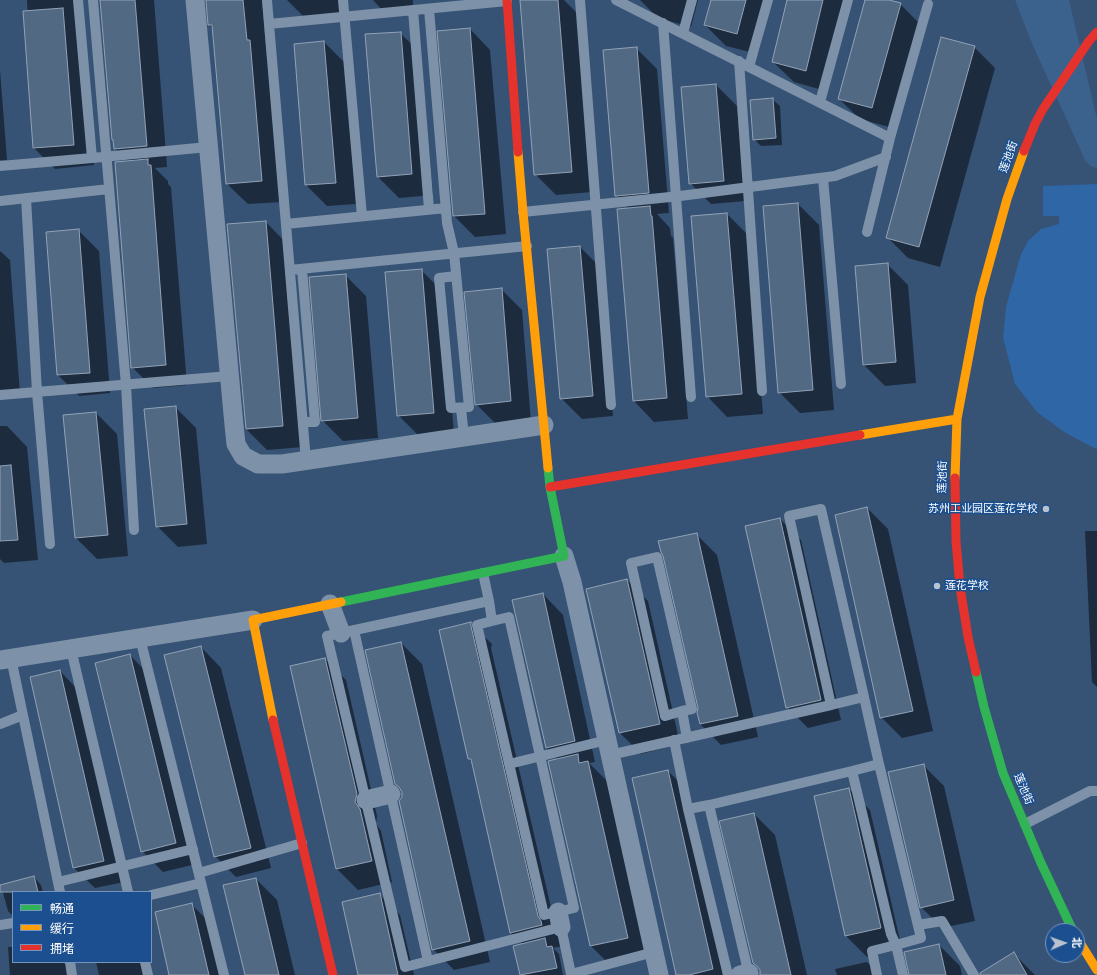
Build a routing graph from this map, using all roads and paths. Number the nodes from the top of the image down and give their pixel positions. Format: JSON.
{"nodes":[{"id":1,"x":78,"y":0,"type":"edge"},
{"id":2,"x":93,"y":0,"type":"edge"},
{"id":3,"x":194,"y":0,"type":"edge"},
{"id":4,"x":267,"y":0,"type":"edge"},
{"id":5,"x":343,"y":0,"type":"edge"},
{"id":6,"x":580,"y":0,"type":"edge"},
{"id":7,"x":616,"y":0,"type":"edge"},
{"id":8,"x":692,"y":0,"type":"edge"},
{"id":9,"x":768,"y":0,"type":"edge"},
{"id":10,"x":848,"y":0,"type":"edge"},
{"id":11,"x":507,"y":1,"type":"edge"},
{"id":12,"x":928,"y":4,"type":"dead end"},
{"id":13,"x":429,"y":9,"type":"junction"},
{"id":14,"x":413,"y":10,"type":"junction"},
{"id":15,"x":344,"y":17,"type":"junction"},
{"id":16,"x":663,"y":23,"type":"junction"},
{"id":17,"x":269,"y":24,"type":"junction"},
{"id":18,"x":1097,"y":32,"type":"edge"},
{"id":19,"x":683,"y":33,"type":"junction"},
{"id":20,"x":739,"y":61,"type":"junction"},
{"id":21,"x":749,"y":67,"type":"junction"},
{"id":22,"x":820,"y":102,"type":"junction"},
{"id":23,"x":890,"y":138,"type":"junction"},
{"id":24,"x":208,"y":148,"type":"junction"},
{"id":25,"x":886,"y":157,"type":"junction"},
{"id":26,"x":92,"y":158,"type":"junction"},
{"id":27,"x":106,"y":158,"type":"junction"},
{"id":28,"x":0,"y":166,"type":"edge"},
{"id":29,"x":823,"y":178,"type":"junction"},
{"id":30,"x":748,"y":188,"type":"junction"},
{"id":31,"x":109,"y":189,"type":"junction"},
{"id":32,"x":675,"y":197,"type":"junction"},
{"id":33,"x":26,"y":198,"type":"junction"},
{"id":34,"x":0,"y":201,"type":"edge"},
{"id":35,"x":596,"y":205,"type":"junction"},
{"id":36,"x":446,"y":208,"type":"junction"},
{"id":37,"x":429,"y":209,"type":"junction"},
{"id":38,"x":523,"y":212,"type":"junction"},
{"id":39,"x":362,"y":216,"type":"junction"},
{"id":40,"x":286,"y":224,"type":"junction"},
{"id":41,"x":867,"y":232,"type":"dead end"},
{"id":42,"x":527,"y":246,"type":"junction"},
{"id":43,"x":454,"y":253,"type":"junction"},
{"id":44,"x":302,"y":269,"type":"junction"},
{"id":45,"x":290,"y":270,"type":"junction"},
{"id":46,"x":456,"y":276,"type":"junction"},
{"id":47,"x":229,"y":376,"type":"junction"},
{"id":48,"x":841,"y":384,"type":"dead end"},
{"id":49,"x":126,"y":385,"type":"junction"},
{"id":50,"x":762,"y":391,"type":"dead end"},
{"id":51,"x":37,"y":392,"type":"junction"},
{"id":52,"x":0,"y":395,"type":"edge"},
{"id":53,"x":691,"y":397,"type":"dead end"},
{"id":54,"x":611,"y":405,"type":"dead end"},
{"id":55,"x":461,"y":408,"type":"junction"},
{"id":56,"x":957,"y":419,"type":"junction"},
{"id":57,"x":303,"y":422,"type":"junction"},
{"id":58,"x":544,"y":425,"type":"junction"},
{"id":59,"x":464,"y":437,"type":"junction"},
{"id":60,"x":306,"y":461,"type":"junction"},
{"id":61,"x":550,"y":488,"type":"junction"},
{"id":62,"x":134,"y":530,"type":"dead end"},
{"id":63,"x":50,"y":544,"type":"dead end"},
{"id":64,"x":564,"y":556,"type":"junction"},
{"id":65,"x":483,"y":573,"type":"junction"},
{"id":66,"x":489,"y":602,"type":"junction"},
{"id":67,"x":330,"y":604,"type":"junction"},
{"id":68,"x":253,"y":620,"type":"junction"},
{"id":69,"x":492,"y":621,"type":"junction"},
{"id":70,"x":347,"y":631,"type":"junction"},
{"id":71,"x":140,"y":638,"type":"junction"},
{"id":72,"x":71,"y":649,"type":"junction"},
{"id":73,"x":6,"y":659,"type":"edge"},
{"id":74,"x":864,"y":697,"type":"junction"},
{"id":75,"x":831,"y":705,"type":"junction"},
{"id":76,"x":682,"y":711,"type":"junction"},
{"id":77,"x":23,"y":714,"type":"junction"},
{"id":78,"x":0,"y":724,"type":"edge"},
{"id":79,"x":687,"y":738,"type":"junction"},
{"id":80,"x":674,"y":740,"type":"junction"},
{"id":81,"x":609,"y":747,"type":"junction"},
{"id":82,"x":540,"y":757,"type":"junction"},
{"id":83,"x":509,"y":764,"type":"junction"},
{"id":84,"x":879,"y":764,"type":"junction"},
{"id":85,"x":852,"y":770,"type":"junction"},
{"id":86,"x":1097,"y":791,"type":"edge"},
{"id":87,"x":391,"y":794,"type":"junction"},
{"id":88,"x":366,"y":800,"type":"junction"},
{"id":89,"x":709,"y":804,"type":"junction"},
{"id":90,"x":688,"y":809,"type":"junction"},
{"id":91,"x":1025,"y":824,"type":"junction"},
{"id":92,"x":302,"y":844,"type":"junction"},
{"id":93,"x":193,"y":849,"type":"junction"},
{"id":94,"x":123,"y":867,"type":"junction"},
{"id":95,"x":200,"y":878,"type":"junction"},
{"id":96,"x":59,"y":887,"type":"edge"},
{"id":97,"x":128,"y":891,"type":"edge"},
{"id":98,"x":152,"y":895,"type":"edge"},
{"id":99,"x":560,"y":920,"type":"junction"},
{"id":100,"x":12,"y":923,"type":"edge"},
{"id":101,"x":1070,"y":923,"type":"edge"},
{"id":102,"x":0,"y":925,"type":"edge"},
{"id":103,"x":918,"y":926,"type":"junction"},
{"id":104,"x":896,"y":945,"type":"junction"},
{"id":105,"x":1085,"y":951,"type":"edge"},
{"id":106,"x":654,"y":952,"type":"junction"},
{"id":107,"x":428,"y":961,"type":"junction"},
{"id":108,"x":70,"y":963,"type":"edge"},
{"id":109,"x":145,"y":963,"type":"edge"},
{"id":110,"x":1097,"y":970,"type":"edge"},
{"id":111,"x":406,"y":971,"type":"edge"},
{"id":112,"x":746,"y":974,"type":"edge"},
{"id":113,"x":72,"y":975,"type":"edge"},
{"id":114,"x":148,"y":975,"type":"edge"},
{"id":115,"x":224,"y":975,"type":"edge"},
{"id":116,"x":333,"y":975,"type":"edge"},
{"id":117,"x":570,"y":975,"type":"edge"},
{"id":118,"x":659,"y":975,"type":"edge"},
{"id":119,"x":728,"y":975,"type":"edge"},
{"id":120,"x":877,"y":975,"type":"edge"},
{"id":121,"x":903,"y":975,"type":"edge"},
{"id":122,"x":974,"y":975,"type":"edge"}],
"edges":[{"from":1,"to":26,"type":"lane"},
{"from":2,"to":27,"type":"lane"},
{"from":3,"to":24,"type":"street"},
{"from":4,"to":17,"type":"lane"},
{"from":5,"to":15,"type":"lane"},
{"from":6,"to":35,"type":"lane"},
{"from":7,"to":16,"type":"lane"},
{"from":8,"to":19,"type":"lane"},
{"from":9,"to":21,"type":"lane"},
{"from":10,"to":22,"type":"lane"},
{"from":11,"to":13,"type":"lane"},
{"from":11,"to":38,"type":"main road"},
{"from":12,"to":23,"type":"lane"},
{"from":13,"to":14,"type":"lane"},
{"from":13,"to":36,"type":"lane"},
{"from":14,"to":15,"type":"lane"},
{"from":14,"to":37,"type":"lane"},
{"from":15,"to":17,"type":"lane"},
{"from":15,"to":39,"type":"lane"},
{"from":16,"to":19,"type":"lane"},
{"from":16,"to":32,"type":"lane"},
{"from":17,"to":40,"type":"lane"},
{"from":18,"to":56,"type":"main road","name":"莲池街"},
{"from":19,"to":20,"type":"lane"},
{"from":20,"to":21,"type":"lane"},
{"from":20,"to":30,"type":"lane"},
{"from":21,"to":22,"type":"lane"},
{"from":22,"to":23,"type":"lane"},
{"from":23,"to":25,"type":"lane"},
{"from":24,"to":27,"type":"lane"},
{"from":24,"to":47,"type":"street"},
{"from":25,"to":29,"type":"lane"},
{"from":25,"to":41,"type":"lane"},
{"from":26,"to":27,"type":"lane"},
{"from":26,"to":28,"type":"lane"},
{"from":27,"to":31,"type":"lane"},
{"from":29,"to":30,"type":"lane"},
{"from":29,"to":48,"type":"lane"},
{"from":30,"to":32,"type":"lane"},
{"from":30,"to":50,"type":"lane"},
{"from":31,"to":33,"type":"lane"},
{"from":31,"to":49,"type":"lane"},
{"from":32,"to":35,"type":"lane"},
{"from":32,"to":53,"type":"lane"},
{"from":33,"to":34,"type":"lane"},
{"from":33,"to":51,"type":"lane"},
{"from":35,"to":38,"type":"lane"},
{"from":35,"to":54,"type":"lane"},
{"from":36,"to":37,"type":"lane"},
{"from":36,"to":43,"type":"lane"},
{"from":37,"to":39,"type":"lane"},
{"from":38,"to":42,"type":"main road"},
{"from":39,"to":40,"type":"lane"},
{"from":40,"to":45,"type":"lane"},
{"from":42,"to":43,"type":"lane"},
{"from":42,"to":58,"type":"main road"},
{"from":43,"to":44,"type":"lane"},
{"from":43,"to":46,"type":"lane"},
{"from":44,"to":45,"type":"lane"},
{"from":44,"to":57,"type":"lane"},
{"from":45,"to":57,"type":"lane"},
{"from":46,"to":55,"type":"lane"},
{"from":46,"to":55,"type":"lane"},
{"from":47,"to":49,"type":"lane"},
{"from":47,"to":60,"type":"street"},
{"from":49,"to":51,"type":"lane"},
{"from":49,"to":62,"type":"lane"},
{"from":51,"to":52,"type":"lane"},
{"from":51,"to":63,"type":"lane"},
{"from":55,"to":59,"type":"lane"},
{"from":56,"to":61,"type":"main road"},
{"from":56,"to":91,"type":"main road","name":"莲池街"},
{"from":57,"to":60,"type":"lane"},
{"from":58,"to":59,"type":"street"},
{"from":58,"to":61,"type":"main road"},
{"from":59,"to":60,"type":"street"},
{"from":61,"to":64,"type":"main road"},
{"from":64,"to":65,"type":"main road"},
{"from":64,"to":81,"type":"street"},
{"from":65,"to":66,"type":"lane"},
{"from":65,"to":67,"type":"main road"},
{"from":66,"to":69,"type":"lane"},
{"from":66,"to":70,"type":"lane"},
{"from":67,"to":68,"type":"main road"},
{"from":67,"to":70,"type":"street"},
{"from":68,"to":71,"type":"street"},
{"from":68,"to":92,"type":"main road"},
{"from":69,"to":82,"type":"lane"},
{"from":69,"to":83,"type":"lane"},
{"from":70,"to":87,"type":"lane"},
{"from":70,"to":88,"type":"lane"},
{"from":71,"to":72,"type":"street"},
{"from":71,"to":93,"type":"lane"},
{"from":72,"to":73,"type":"street"},
{"from":72,"to":94,"type":"lane"},
{"from":73,"to":77,"type":"lane"},
{"from":74,"to":75,"type":"lane"},
{"from":74,"to":75,"type":"lane"},
{"from":74,"to":84,"type":"lane"},
{"from":75,"to":79,"type":"lane"},
{"from":76,"to":76,"type":"lane"},
{"from":76,"to":79,"type":"lane"},
{"from":77,"to":78,"type":"lane"},
{"from":77,"to":96,"type":"lane"},
{"from":79,"to":80,"type":"lane"},
{"from":80,"to":81,"type":"lane"},
{"from":80,"to":90,"type":"lane"},
{"from":81,"to":82,"type":"lane"},
{"from":81,"to":106,"type":"street"},
{"from":82,"to":83,"type":"lane"},
{"from":82,"to":99,"type":"lane"},
{"from":83,"to":99,"type":"lane"},
{"from":84,"to":85,"type":"lane"},
{"from":84,"to":103,"type":"lane"},
{"from":85,"to":89,"type":"lane"},
{"from":85,"to":104,"type":"lane"},
{"from":86,"to":91,"type":"lane"},
{"from":87,"to":88,"type":"street"},
{"from":87,"to":107,"type":"lane"},
{"from":88,"to":111,"type":"lane"},
{"from":89,"to":90,"type":"lane"},
{"from":89,"to":112,"type":"lane"},
{"from":90,"to":119,"type":"lane"},
{"from":91,"to":101,"type":"main road","name":"莲池街"},
{"from":92,"to":95,"type":"lane"},
{"from":92,"to":116,"type":"main road"},
{"from":93,"to":94,"type":"lane"},
{"from":93,"to":95,"type":"lane"},
{"from":94,"to":96,"type":"lane"},
{"from":94,"to":97,"type":"lane"},
{"from":95,"to":98,"type":"lane"},
{"from":95,"to":115,"type":"lane"},
{"from":99,"to":107,"type":"lane"},
{"from":99,"to":117,"type":"lane"},
{"from":100,"to":102,"type":"lane"},
{"from":103,"to":104,"type":"lane"},
{"from":103,"to":122,"type":"lane"},
{"from":104,"to":120,"type":"lane"},
{"from":104,"to":121,"type":"lane"},
{"from":105,"to":110,"type":"main road"},
{"from":106,"to":117,"type":"lane"},
{"from":106,"to":118,"type":"street"},
{"from":107,"to":111,"type":"lane"},
{"from":108,"to":113,"type":"lane"},
{"from":109,"to":114,"type":"lane"}]}
